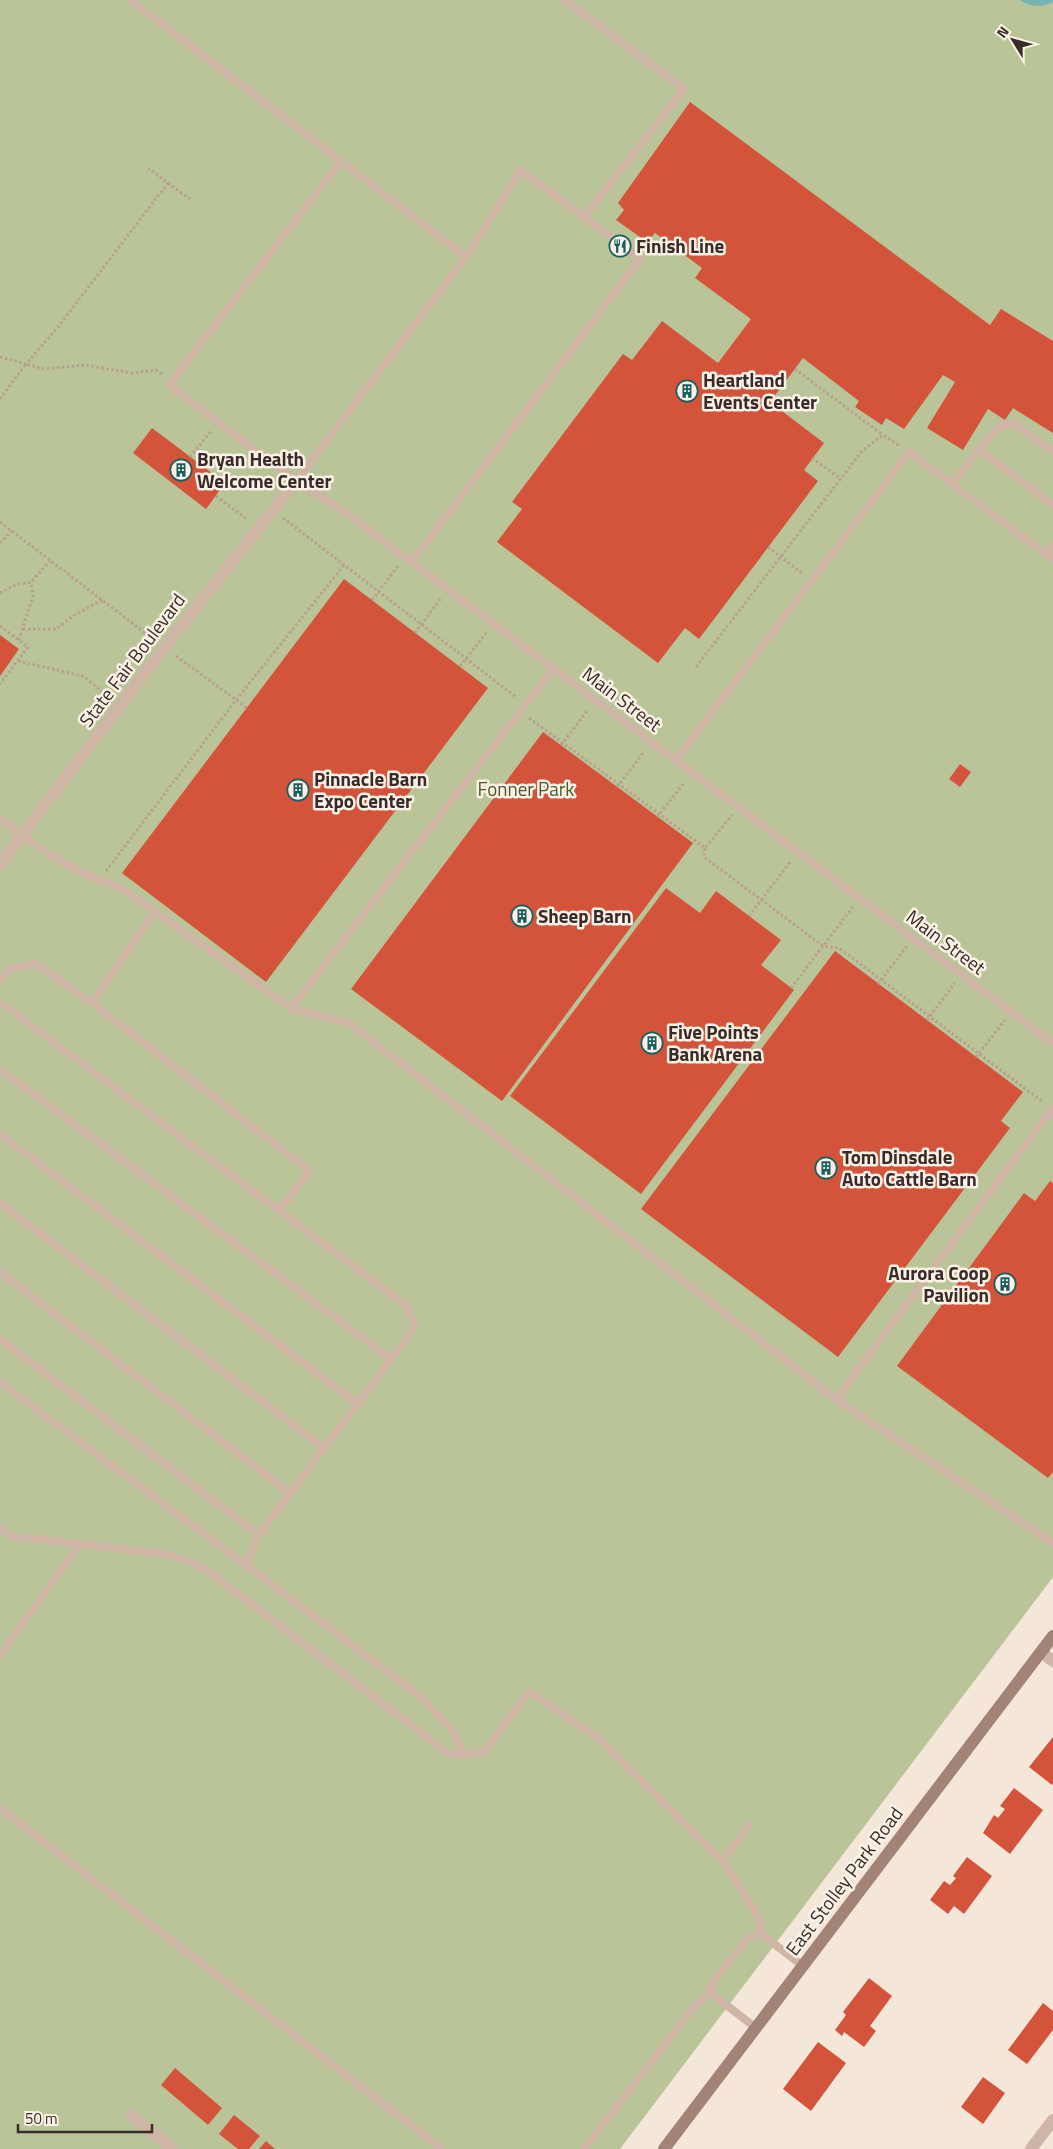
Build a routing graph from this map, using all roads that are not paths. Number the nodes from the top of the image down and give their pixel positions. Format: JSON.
{"nodes":[{"id":1,"x":131,"y":0,"type":"edge"},
{"id":2,"x":565,"y":0,"type":"edge"},
{"id":3,"x":340,"y":161,"type":"junction"},
{"id":4,"x":584,"y":217,"type":"junction"},
{"id":5,"x":466,"y":256,"type":"junction"},
{"id":6,"x":979,"y":449,"type":"junction"},
{"id":7,"x":1053,"y":452,"type":"edge"},
{"id":8,"x":296,"y":481,"type":"junction"},
{"id":9,"x":952,"y":484,"type":"junction"},
{"id":10,"x":1053,"y":505,"type":"edge"},
{"id":11,"x":1053,"y":546,"type":"edge"},
{"id":12,"x":1050,"y":556,"type":"edge"},
{"id":13,"x":408,"y":560,"type":"junction"},
{"id":14,"x":554,"y":668,"type":"junction"},
{"id":15,"x":676,"y":760,"type":"junction"},
{"id":16,"x":0,"y":820,"type":"edge"},
{"id":17,"x":22,"y":836,"type":"junction"},
{"id":18,"x":0,"y":864,"type":"edge"},
{"id":19,"x":155,"y":911,"type":"junction"},
{"id":20,"x":0,"y":981,"type":"edge"},
{"id":21,"x":0,"y":1002,"type":"edge"},
{"id":22,"x":92,"y":1003,"type":"junction"},
{"id":23,"x":291,"y":1008,"type":"junction"},
{"id":24,"x":1053,"y":1043,"type":"edge"},
{"id":25,"x":0,"y":1069,"type":"edge"},
{"id":26,"x":1053,"y":1109,"type":"edge"},
{"id":27,"x":0,"y":1134,"type":"edge"},
{"id":28,"x":0,"y":1203,"type":"edge"},
{"id":29,"x":279,"y":1210,"type":"junction"},
{"id":30,"x":0,"y":1272,"type":"edge"},
{"id":31,"x":0,"y":1339,"type":"edge"},
{"id":32,"x":391,"y":1358,"type":"junction"},
{"id":33,"x":0,"y":1382,"type":"edge"},
{"id":34,"x":836,"y":1399,"type":"junction"},
{"id":35,"x":358,"y":1404,"type":"junction"},
{"id":36,"x":324,"y":1448,"type":"junction"},
{"id":37,"x":290,"y":1493,"type":"junction"},
{"id":38,"x":0,"y":1528,"type":"edge"},
{"id":39,"x":258,"y":1535,"type":"junction"},
{"id":40,"x":1053,"y":1543,"type":"edge"},
{"id":41,"x":80,"y":1544,"type":"junction"},
{"id":42,"x":246,"y":1566,"type":"junction"},
{"id":43,"x":1053,"y":1636,"type":"edge"},
{"id":44,"x":1041,"y":1652,"type":"junction"},
{"id":45,"x":0,"y":1655,"type":"edge"},
{"id":46,"x":1053,"y":1662,"type":"edge"},
{"id":47,"x":464,"y":1756,"type":"junction"},
{"id":48,"x":0,"y":1808,"type":"edge"},
{"id":49,"x":750,"y":1824,"type":"dead end"},
{"id":50,"x":722,"y":1862,"type":"junction"},
{"id":51,"x":760,"y":1933,"type":"junction"},
{"id":52,"x":803,"y":1966,"type":"junction"},
{"id":53,"x":712,"y":1990,"type":"junction"},
{"id":54,"x":756,"y":2028,"type":"junction"},
{"id":55,"x":131,"y":2115,"type":"dead end"},
{"id":56,"x":1053,"y":2120,"type":"edge"},
{"id":57,"x":173,"y":2149,"type":"edge"},
{"id":58,"x":442,"y":2149,"type":"edge"},
{"id":59,"x":584,"y":2149,"type":"edge"},
{"id":60,"x":664,"y":2149,"type":"edge"},
{"id":61,"x":1031,"y":2149,"type":"edge"}],
"edges":[{"from":1,"to":3,"type":"lane"},
{"from":2,"to":4,"type":"lane"},
{"from":3,"to":5,"type":"lane"},
{"from":3,"to":8,"type":"lane","name":"Main Street"},
{"from":4,"to":5,"type":"lane"},
{"from":4,"to":13,"type":"lane"},
{"from":5,"to":8,"type":"lane"},
{"from":6,"to":7,"type":"lane"},
{"from":6,"to":9,"type":"lane"},
{"from":6,"to":10,"type":"lane"},
{"from":8,"to":13,"type":"lane","name":"Main Street"},
{"from":8,"to":17,"type":"street","name":"State Fair Boulevard"},
{"from":9,"to":12,"type":"lane"},
{"from":9,"to":15,"type":"lane"},
{"from":11,"to":12,"type":"lane"},
{"from":13,"to":14,"type":"lane","name":"Main Street"},
{"from":14,"to":15,"type":"lane","name":"Main Street"},
{"from":14,"to":23,"type":"lane"},
{"from":15,"to":24,"type":"lane","name":"Main Street"},
{"from":16,"to":17,"type":"lane"},
{"from":17,"to":18,"type":"street","name":"State Fair Boulevard"},
{"from":17,"to":19,"type":"lane"},
{"from":19,"to":22,"type":"lane"},
{"from":19,"to":23,"type":"lane"},
{"from":20,"to":22,"type":"lane"},
{"from":21,"to":29,"type":"lane"},
{"from":22,"to":29,"type":"lane"},
{"from":23,"to":34,"type":"lane"},
{"from":25,"to":32,"type":"lane"},
{"from":26,"to":34,"type":"lane"},
{"from":27,"to":35,"type":"lane"},
{"from":28,"to":36,"type":"lane"},
{"from":29,"to":32,"type":"lane"},
{"from":30,"to":37,"type":"lane"},
{"from":31,"to":39,"type":"lane"},
{"from":32,"to":35,"type":"lane"},
{"from":33,"to":42,"type":"lane"},
{"from":34,"to":40,"type":"lane"},
{"from":35,"to":36,"type":"lane"},
{"from":36,"to":37,"type":"lane"},
{"from":37,"to":39,"type":"lane"},
{"from":38,"to":41,"type":"lane"},
{"from":39,"to":42,"type":"lane"},
{"from":41,"to":45,"type":"lane"},
{"from":41,"to":47,"type":"lane"},
{"from":42,"to":47,"type":"lane"},
{"from":43,"to":44,"type":"street","name":"East Stolley Park Road"},
{"from":44,"to":46,"type":"street"},
{"from":44,"to":52,"type":"street","name":"East Stolley Park Road"},
{"from":47,"to":50,"type":"lane"},
{"from":48,"to":58,"type":"lane"},
{"from":49,"to":50,"type":"lane"},
{"from":50,"to":51,"type":"lane"},
{"from":51,"to":52,"type":"lane"},
{"from":51,"to":53,"type":"lane"},
{"from":52,"to":54,"type":"street","name":"East Stolley Park Road"},
{"from":53,"to":54,"type":"lane"},
{"from":53,"to":59,"type":"lane"},
{"from":54,"to":60,"type":"street","name":"East Stolley Park Road"},
{"from":55,"to":57,"type":"street"},
{"from":56,"to":61,"type":"street"}]}
